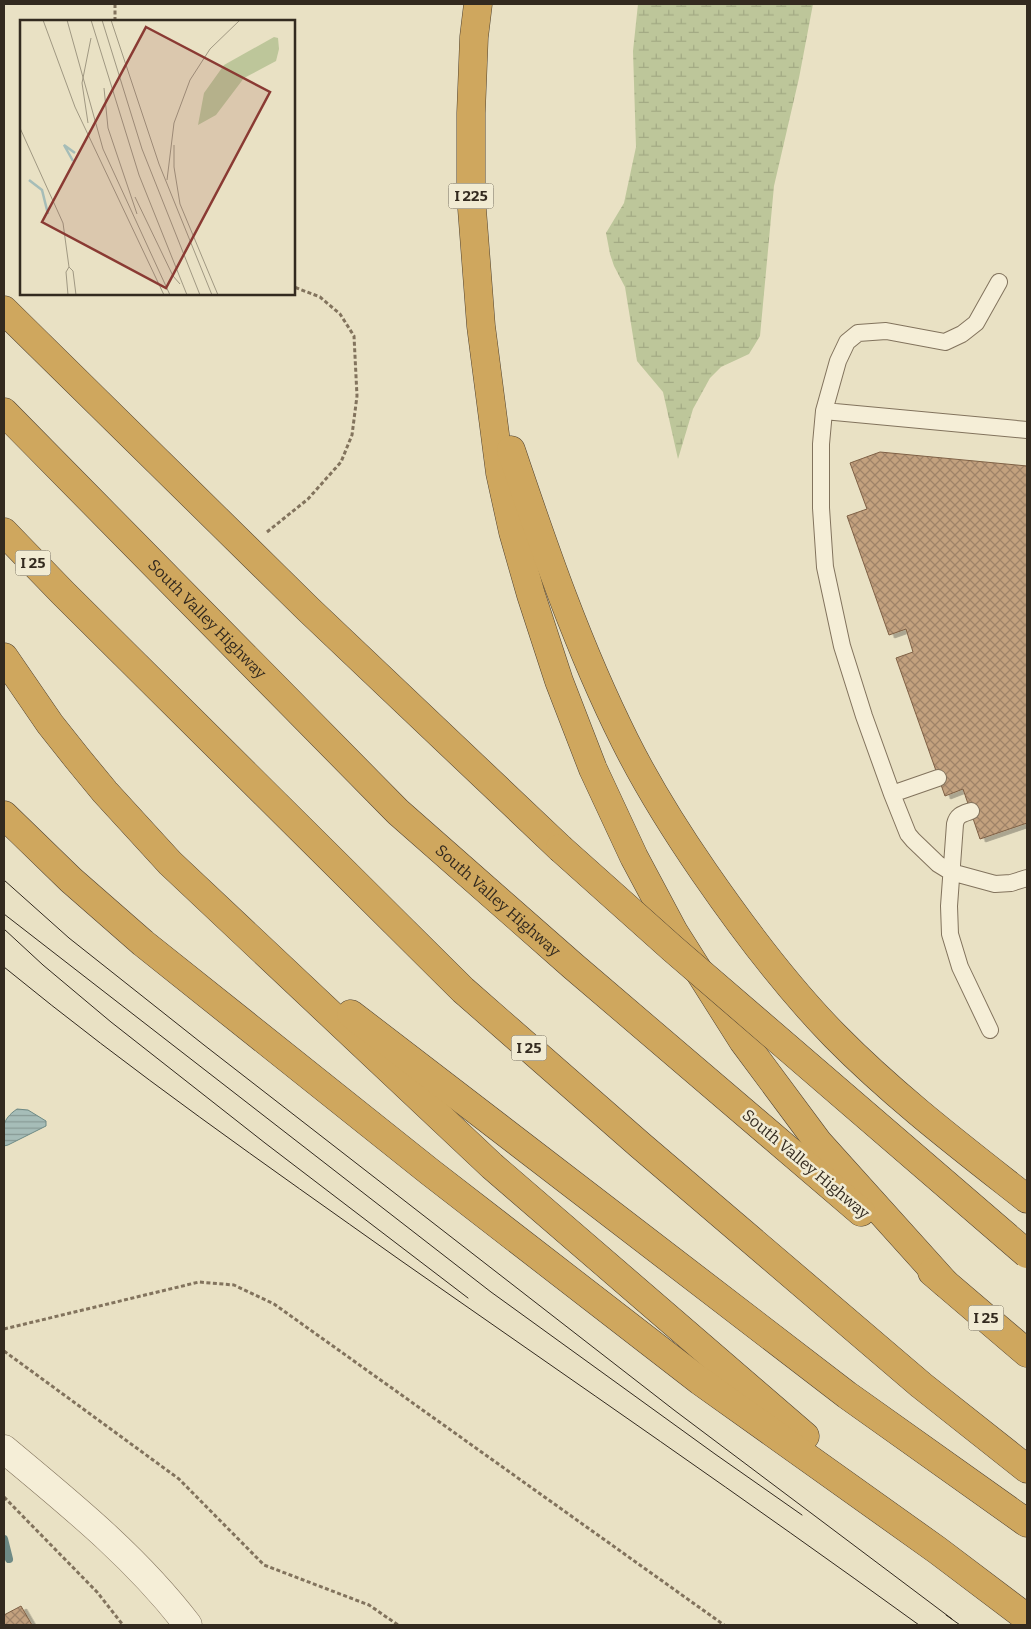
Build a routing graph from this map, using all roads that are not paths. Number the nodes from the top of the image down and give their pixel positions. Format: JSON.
{"nodes":[{"id":1,"x":478,"y":4,"type":"edge"},
{"id":2,"x":999,"y":282,"type":"dead end"},
{"id":3,"x":4,"y":310,"type":"edge"},
{"id":4,"x":490,"y":387,"type":"junction"},
{"id":5,"x":824,"y":411,"type":"junction"},
{"id":6,"x":4,"y":412,"type":"edge"},
{"id":7,"x":1027,"y":430,"type":"edge"},
{"id":8,"x":4,"y":532,"type":"edge"},
{"id":9,"x":4,"y":657,"type":"edge"},
{"id":10,"x":938,"y":778,"type":"dead end"},
{"id":11,"x":892,"y":794,"type":"junction"},
{"id":12,"x":970,"y":811,"type":"dead end"},
{"id":13,"x":4,"y":816,"type":"edge"},
{"id":14,"x":951,"y":872,"type":"junction"},
{"id":15,"x":1027,"y":878,"type":"edge"},
{"id":16,"x":230,"y":919,"type":"junction"},
{"id":17,"x":990,"y":1030,"type":"dead end"},
{"id":18,"x":1027,"y":1199,"type":"edge"},
{"id":19,"x":1027,"y":1254,"type":"edge"},
{"id":20,"x":945,"y":1283,"type":"junction"},
{"id":21,"x":1027,"y":1353,"type":"edge"},
{"id":22,"x":4,"y":1449,"type":"edge"},
{"id":23,"x":1027,"y":1469,"type":"edge"},
{"id":24,"x":1027,"y":1523,"type":"edge"},
{"id":25,"x":936,"y":1550,"type":"junction"},
{"id":26,"x":1027,"y":1618,"type":"edge"},
{"id":27,"x":188,"y":1625,"type":"edge"}],
"edges":[{"from":1,"to":4,"type":"highway","number":"I 225"},
{"from":2,"to":5,"type":"lane"},
{"from":3,"to":19,"type":"highway","bridge":true},
{"from":4,"to":18,"type":"highway"},
{"from":4,"to":20,"type":"highway"},
{"from":5,"to":7,"type":"lane"},
{"from":5,"to":11,"type":"lane"},
{"from":6,"to":20,"type":"highway","name":"South Valley Highway","number":"I 25"},
{"from":8,"to":23,"type":"highway","number":"I 25"},
{"from":9,"to":16,"type":"highway"},
{"from":10,"to":11,"type":"lane"},
{"from":11,"to":14,"type":"lane"},
{"from":12,"to":14,"type":"lane"},
{"from":13,"to":25,"type":"highway"},
{"from":14,"to":15,"type":"lane"},
{"from":14,"to":17,"type":"lane"},
{"from":16,"to":24,"type":"highway"},
{"from":16,"to":25,"type":"highway"},
{"from":20,"to":21,"type":"highway","name":"South Valley Highway","number":"I 25"},
{"from":22,"to":27,"type":"street"},
{"from":25,"to":26,"type":"highway"}]}
